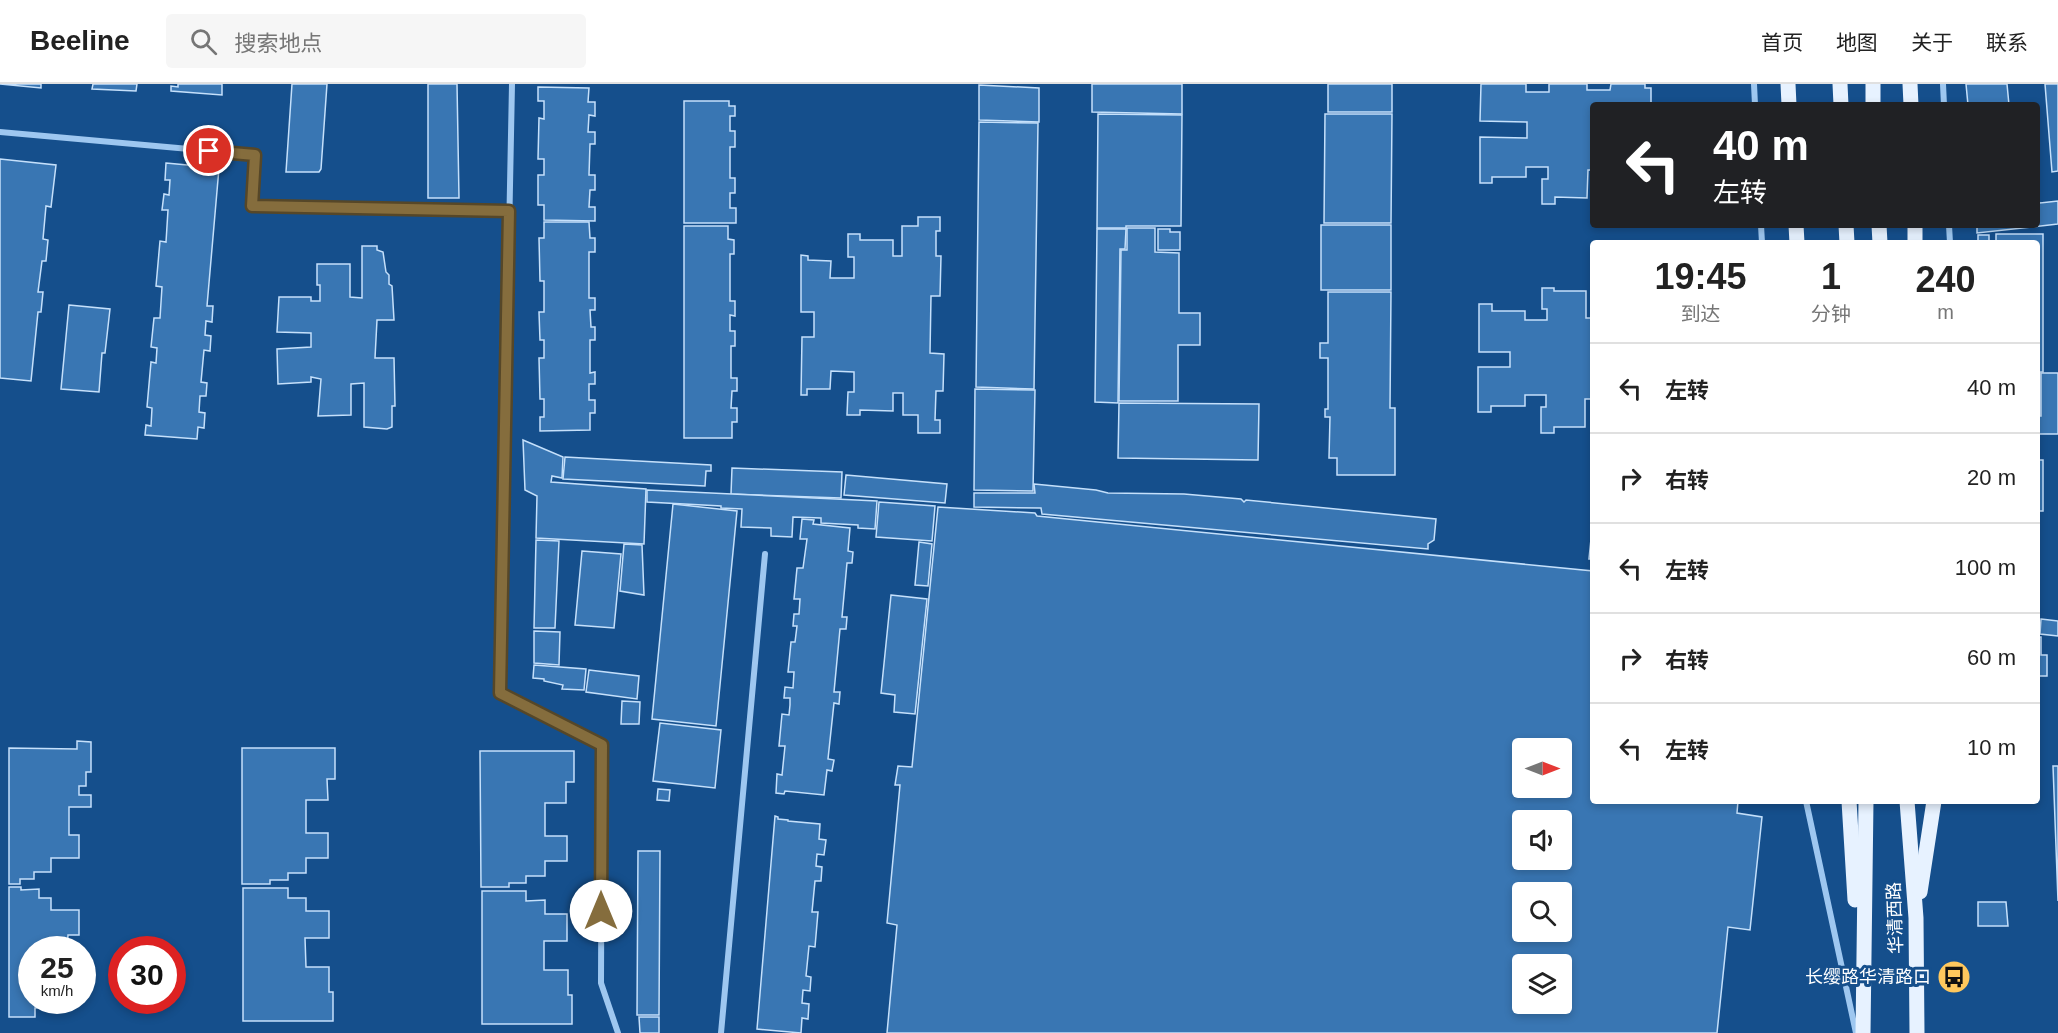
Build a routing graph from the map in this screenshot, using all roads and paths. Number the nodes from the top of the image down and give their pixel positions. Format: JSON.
{"nodes":[{"id":1,"x":512,"y":84,"type":"edge"},
{"id":2,"x":1754,"y":84,"type":"edge"},
{"id":3,"x":1788,"y":84,"type":"edge"},
{"id":4,"x":1840,"y":84,"type":"edge"},
{"id":5,"x":1873,"y":84,"type":"edge"},
{"id":6,"x":1910,"y":84,"type":"edge"},
{"id":7,"x":1943,"y":84,"type":"edge"},
{"id":8,"x":1755,"y":102,"type":"edge"},
{"id":9,"x":1789,"y":102,"type":"edge"},
{"id":10,"x":1841,"y":102,"type":"edge"},
{"id":11,"x":1874,"y":102,"type":"edge"},
{"id":12,"x":1911,"y":102,"type":"edge"},
{"id":13,"x":1944,"y":102,"type":"edge"},
{"id":14,"x":0,"y":132,"type":"edge"},
{"id":15,"x":509,"y":211,"type":"junction"},
{"id":16,"x":765,"y":554,"type":"dead end"},
{"id":17,"x":1807,"y":804,"type":"edge"},
{"id":18,"x":1849,"y":804,"type":"edge"},
{"id":19,"x":1866,"y":804,"type":"edge"},
{"id":20,"x":1907,"y":804,"type":"edge"},
{"id":21,"x":1934,"y":804,"type":"edge"},
{"id":22,"x":1916,"y":918,"type":"junction"},
{"id":23,"x":1863,"y":1013,"type":"junction"},
{"id":24,"x":618,"y":1033,"type":"edge"},
{"id":25,"x":721,"y":1033,"type":"edge"},
{"id":26,"x":1856,"y":1033,"type":"edge"},
{"id":27,"x":1863,"y":1033,"type":"edge"},
{"id":28,"x":1917,"y":1033,"type":"edge"}],
"edges":[{"from":1,"to":15,"type":"street"},
{"from":2,"to":8,"type":"street"},
{"from":3,"to":9,"type":"main road"},
{"from":4,"to":10,"type":"main road"},
{"from":5,"to":11,"type":"main road"},
{"from":6,"to":12,"type":"main road"},
{"from":7,"to":13,"type":"street"},
{"from":14,"to":15,"type":"street"},
{"from":15,"to":24,"type":"street"},
{"from":16,"to":25,"type":"street"},
{"from":17,"to":26,"type":"street"},
{"from":18,"to":23,"type":"main road"},
{"from":19,"to":23,"type":"main road","name":"华清西路"},
{"from":20,"to":22,"type":"main road","name":"华清西路"},
{"from":21,"to":22,"type":"main road"},
{"from":22,"to":28,"type":"main road","name":"华清西路"},
{"from":23,"to":27,"type":"main road","name":"华清西路"}]}
